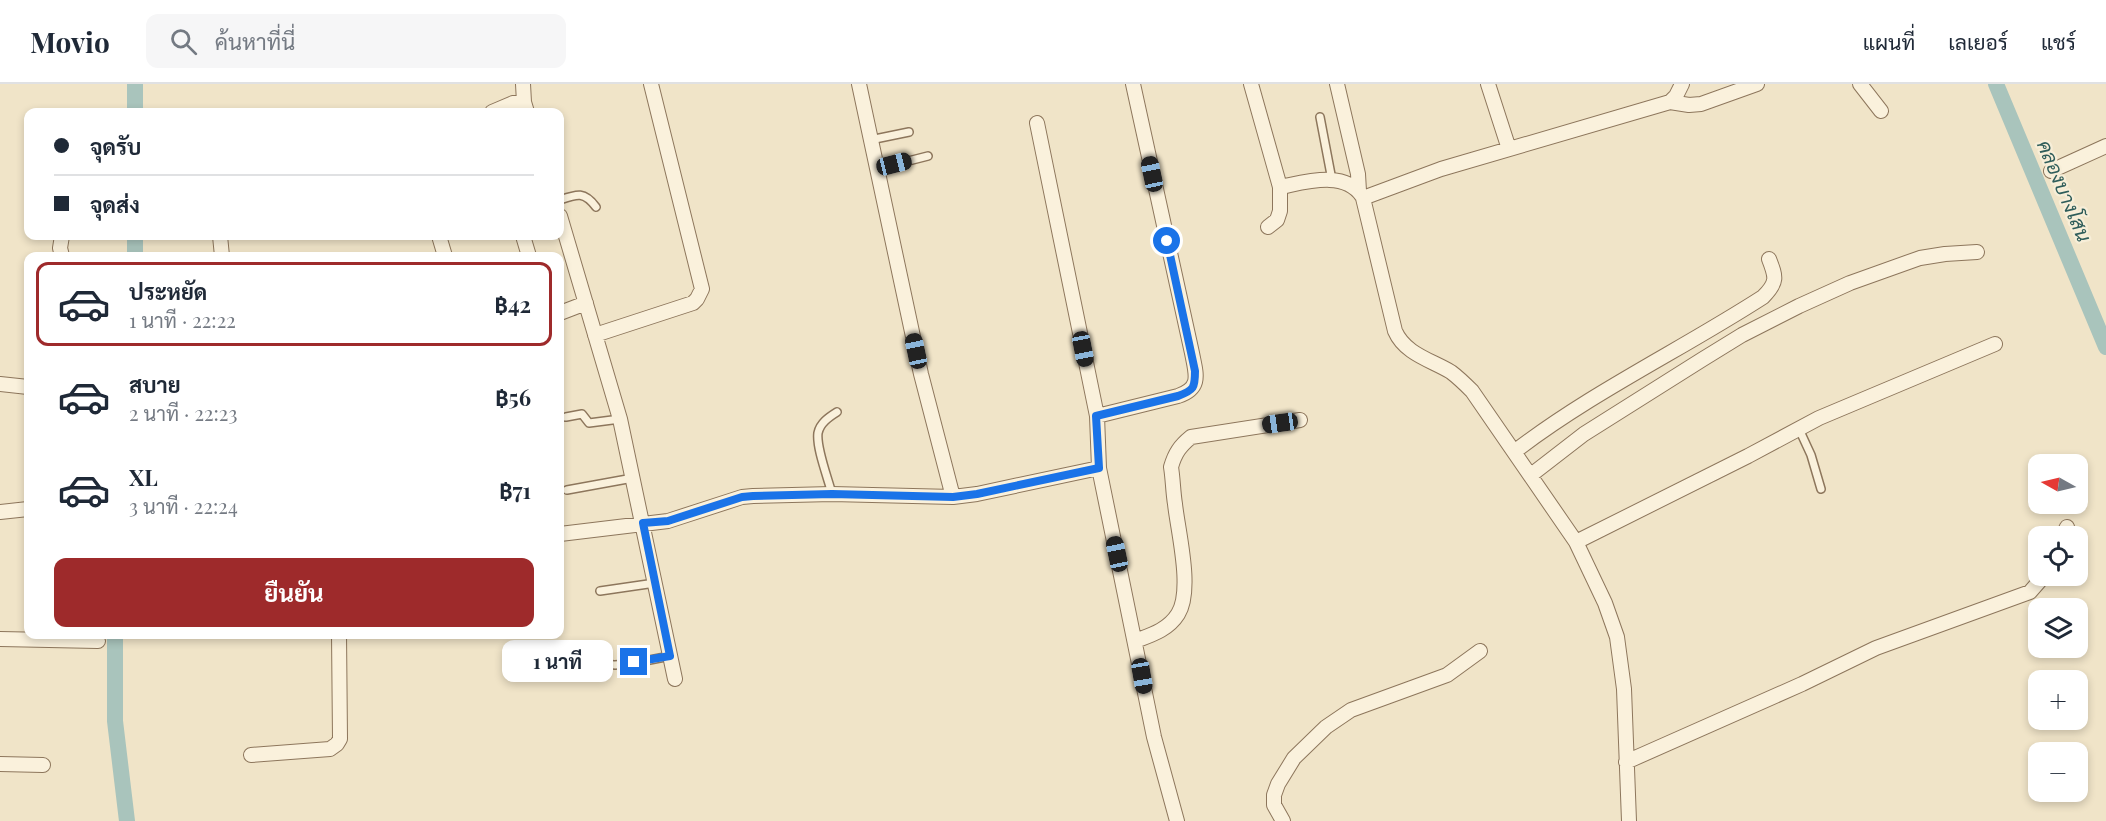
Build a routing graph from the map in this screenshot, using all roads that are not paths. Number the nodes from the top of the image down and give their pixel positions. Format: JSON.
{"nodes":[{"id":1,"x":523,"y":84,"type":"edge"},
{"id":2,"x":651,"y":84,"type":"edge"},
{"id":3,"x":860,"y":84,"type":"edge"},
{"id":4,"x":1133,"y":84,"type":"edge"},
{"id":5,"x":1251,"y":84,"type":"edge"},
{"id":6,"x":1337,"y":84,"type":"edge"},
{"id":7,"x":1488,"y":84,"type":"edge"},
{"id":8,"x":1682,"y":84,"type":"edge"},
{"id":9,"x":1758,"y":84,"type":"edge"},
{"id":10,"x":1860,"y":84,"type":"edge"},
{"id":11,"x":1670,"y":102,"type":"junction"},
{"id":12,"x":526,"y":107,"type":"edge"},
{"id":13,"x":501,"y":108,"type":"edge"},
{"id":14,"x":1881,"y":111,"type":"dead end"},
{"id":15,"x":1320,"y":117,"type":"dead end"},
{"id":16,"x":1037,"y":123,"type":"dead end"},
{"id":17,"x":909,"y":132,"type":"dead end"},
{"id":18,"x":870,"y":140,"type":"junction"},
{"id":19,"x":2106,"y":146,"type":"edge"},
{"id":20,"x":1509,"y":149,"type":"junction"},
{"id":21,"x":928,"y":156,"type":"dead end"},
{"id":22,"x":877,"y":169,"type":"junction"},
{"id":23,"x":2050,"y":171,"type":"dead end"},
{"id":24,"x":1332,"y":180,"type":"junction"},
{"id":25,"x":1280,"y":187,"type":"junction"},
{"id":26,"x":1361,"y":194,"type":"junction"},
{"id":27,"x":564,"y":199,"type":"edge"},
{"id":28,"x":596,"y":207,"type":"dead end"},
{"id":29,"x":1268,"y":227,"type":"dead end"},
{"id":30,"x":564,"y":229,"type":"edge"},
{"id":31,"x":1977,"y":252,"type":"dead end"},
{"id":32,"x":1769,"y":259,"type":"dead end"},
{"id":33,"x":586,"y":303,"type":"junction"},
{"id":34,"x":564,"y":311,"type":"edge"},
{"id":35,"x":595,"y":335,"type":"junction"},
{"id":36,"x":1995,"y":344,"type":"dead end"},
{"id":37,"x":0,"y":384,"type":"edge"},
{"id":38,"x":24,"y":387,"type":"edge"},
{"id":39,"x":837,"y":412,"type":"dead end"},
{"id":40,"x":1096,"y":416,"type":"junction"},
{"id":41,"x":566,"y":417,"type":"dead end"},
{"id":42,"x":620,"y":419,"type":"junction"},
{"id":43,"x":1300,"y":420,"type":"dead end"},
{"id":44,"x":1799,"y":429,"type":"junction"},
{"id":45,"x":1514,"y":452,"type":"junction"},
{"id":46,"x":1099,"y":468,"type":"junction"},
{"id":47,"x":1531,"y":475,"type":"junction"},
{"id":48,"x":633,"y":478,"type":"junction"},
{"id":49,"x":1821,"y":489,"type":"dead end"},
{"id":50,"x":567,"y":490,"type":"dead end"},
{"id":51,"x":832,"y":494,"type":"junction"},
{"id":52,"x":953,"y":497,"type":"junction"},
{"id":53,"x":24,"y":509,"type":"edge"},
{"id":54,"x":0,"y":512,"type":"edge"},
{"id":55,"x":643,"y":523,"type":"junction"},
{"id":56,"x":564,"y":533,"type":"edge"},
{"id":57,"x":1576,"y":542,"type":"junction"},
{"id":58,"x":655,"y":583,"type":"junction"},
{"id":59,"x":2035,"y":586,"type":"edge"},
{"id":60,"x":600,"y":591,"type":"dead end"},
{"id":61,"x":0,"y":639,"type":"edge"},
{"id":62,"x":339,"y":639,"type":"edge"},
{"id":63,"x":98,"y":641,"type":"dead end"},
{"id":64,"x":1135,"y":641,"type":"junction"},
{"id":65,"x":596,"y":650,"type":"dead end"},
{"id":66,"x":1480,"y":651,"type":"dead end"},
{"id":67,"x":670,"y":656,"type":"junction"},
{"id":68,"x":675,"y":679,"type":"dead end"},
{"id":69,"x":251,"y":755,"type":"dead end"},
{"id":70,"x":1626,"y":762,"type":"junction"},
{"id":71,"x":0,"y":764,"type":"edge"},
{"id":72,"x":43,"y":765,"type":"dead end"},
{"id":73,"x":1177,"y":821,"type":"edge"},
{"id":74,"x":1283,"y":821,"type":"edge"},
{"id":75,"x":1629,"y":821,"type":"edge"}],
"edges":[{"from":1,"to":12,"type":"street"},
{"from":2,"to":35,"type":"street"},
{"from":3,"to":18,"type":"street"},
{"from":4,"to":40,"type":"street"},
{"from":5,"to":25,"type":"street"},
{"from":6,"to":26,"type":"street"},
{"from":7,"to":20,"type":"street"},
{"from":8,"to":11,"type":"street"},
{"from":9,"to":11,"type":"street"},
{"from":10,"to":14,"type":"street"},
{"from":11,"to":20,"type":"street"},
{"from":12,"to":13,"type":"street"},
{"from":15,"to":24,"type":"lane"},
{"from":16,"to":40,"type":"street"},
{"from":17,"to":18,"type":"lane"},
{"from":18,"to":22,"type":"street"},
{"from":19,"to":23,"type":"street"},
{"from":20,"to":26,"type":"street"},
{"from":21,"to":22,"type":"lane"},
{"from":22,"to":52,"type":"street"},
{"from":24,"to":25,"type":"street"},
{"from":24,"to":26,"type":"street"},
{"from":25,"to":29,"type":"street"},
{"from":26,"to":45,"type":"street"},
{"from":27,"to":28,"type":"lane"},
{"from":30,"to":33,"type":"street"},
{"from":31,"to":47,"type":"street"},
{"from":32,"to":45,"type":"street"},
{"from":33,"to":34,"type":"street"},
{"from":33,"to":35,"type":"street"},
{"from":35,"to":42,"type":"street"},
{"from":36,"to":44,"type":"street"},
{"from":37,"to":38,"type":"street"},
{"from":39,"to":51,"type":"lane"},
{"from":40,"to":46,"type":"street"},
{"from":41,"to":42,"type":"lane"},
{"from":42,"to":48,"type":"street"},
{"from":43,"to":64,"type":"street"},
{"from":44,"to":49,"type":"lane"},
{"from":44,"to":57,"type":"street"},
{"from":45,"to":47,"type":"street"},
{"from":46,"to":52,"type":"street"},
{"from":46,"to":64,"type":"street"},
{"from":47,"to":57,"type":"street"},
{"from":48,"to":50,"type":"lane"},
{"from":48,"to":55,"type":"street"},
{"from":51,"to":52,"type":"street"},
{"from":51,"to":55,"type":"street"},
{"from":53,"to":54,"type":"street"},
{"from":55,"to":56,"type":"street"},
{"from":55,"to":58,"type":"street"},
{"from":57,"to":70,"type":"street"},
{"from":58,"to":60,"type":"lane"},
{"from":58,"to":67,"type":"street"},
{"from":59,"to":70,"type":"street"},
{"from":61,"to":63,"type":"street"},
{"from":62,"to":69,"type":"street"},
{"from":64,"to":73,"type":"street"},
{"from":65,"to":67,"type":"lane"},
{"from":66,"to":74,"type":"street"},
{"from":67,"to":68,"type":"street"},
{"from":70,"to":75,"type":"street"},
{"from":71,"to":72,"type":"street"}]}
